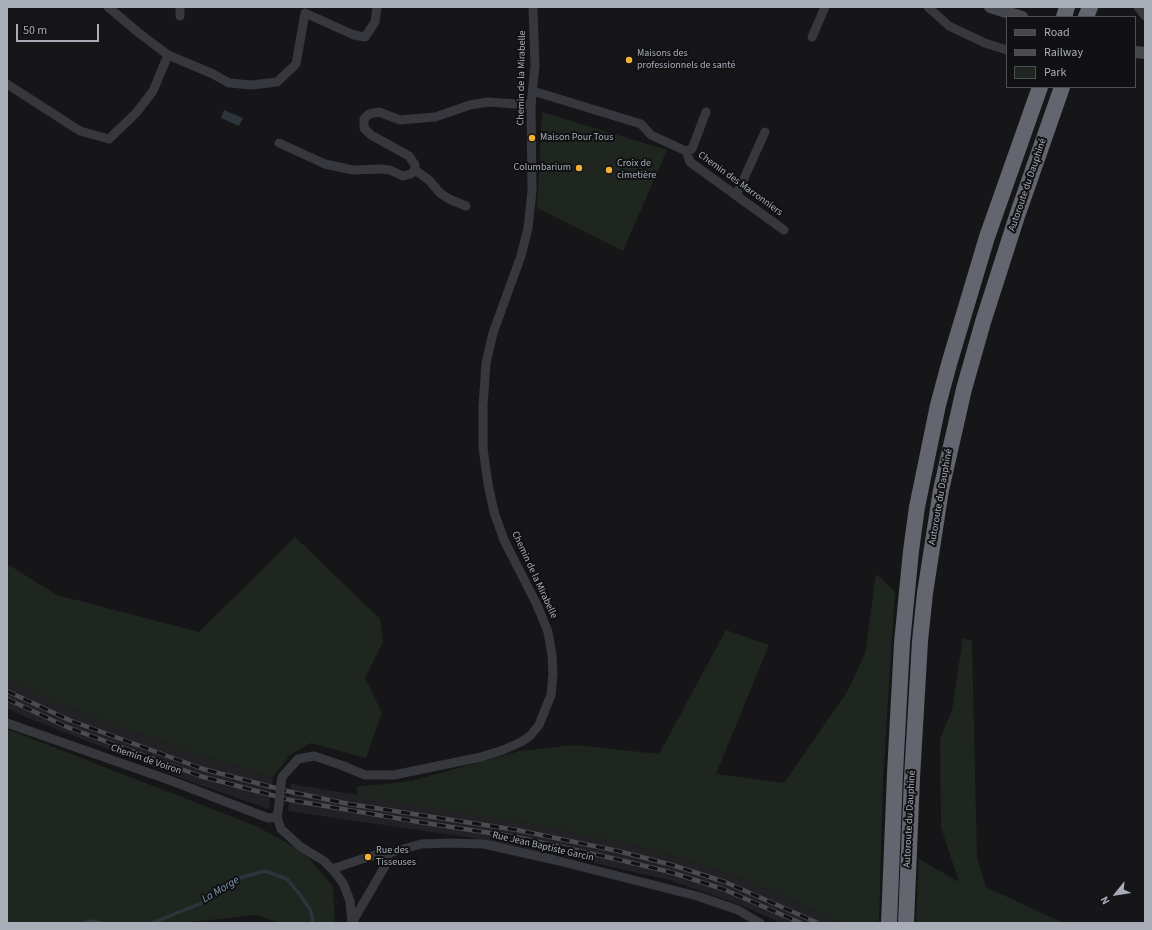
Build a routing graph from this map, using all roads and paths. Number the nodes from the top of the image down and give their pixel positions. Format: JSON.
{"nodes":[{"id":1,"x":108,"y":7,"type":"edge"},
{"id":2,"x":377,"y":7,"type":"edge"},
{"id":3,"x":533,"y":7,"type":"edge"},
{"id":4,"x":825,"y":7,"type":"edge"},
{"id":5,"x":928,"y":7,"type":"edge"},
{"id":6,"x":990,"y":7,"type":"edge"},
{"id":7,"x":1138,"y":7,"type":"edge"},
{"id":8,"x":302,"y":10,"type":"edge"},
{"id":9,"x":1019,"y":16,"type":"edge"},
{"id":10,"x":1145,"y":16,"type":"edge"},
{"id":11,"x":812,"y":37,"type":"dead end"},
{"id":12,"x":1006,"y":50,"type":"edge"},
{"id":13,"x":168,"y":55,"type":"junction"},
{"id":14,"x":7,"y":84,"type":"edge"},
{"id":15,"x":1040,"y":88,"type":"edge"},
{"id":16,"x":1062,"y":88,"type":"edge"},
{"id":17,"x":533,"y":92,"type":"junction"},
{"id":18,"x":531,"y":106,"type":"junction"},
{"id":19,"x":706,"y":112,"type":"dead end"},
{"id":20,"x":765,"y":132,"type":"dead end"},
{"id":21,"x":279,"y":144,"type":"dead end"},
{"id":22,"x":686,"y":151,"type":"junction"},
{"id":23,"x":416,"y":170,"type":"junction"},
{"id":24,"x":736,"y":196,"type":"junction"},
{"id":25,"x":466,"y":206,"type":"dead end"},
{"id":26,"x":784,"y":230,"type":"dead end"},
{"id":27,"x":7,"y":723,"type":"edge"},
{"id":28,"x":277,"y":817,"type":"junction"},
{"id":29,"x":389,"y":853,"type":"junction"},
{"id":30,"x":332,"y":869,"type":"junction"},
{"id":31,"x":355,"y":922,"type":"edge"},
{"id":32,"x":760,"y":923,"type":"edge"},
{"id":33,"x":889,"y":923,"type":"edge"},
{"id":34,"x":906,"y":923,"type":"edge"}],
"edges":[{"from":1,"to":13,"type":"street"},
{"from":2,"to":8,"type":"street"},
{"from":3,"to":17,"type":"street","name":"Chemin de la Mirabelle"},
{"from":4,"to":11,"type":"street"},
{"from":5,"to":12,"type":"street"},
{"from":6,"to":9,"type":"street"},
{"from":7,"to":10,"type":"street"},
{"from":8,"to":13,"type":"street"},
{"from":13,"to":14,"type":"street"},
{"from":15,"to":33,"type":"highway","name":"Autoroute du Dauphiné"},
{"from":16,"to":34,"type":"highway","name":"Autoroute du Dauphiné"},
{"from":17,"to":18,"type":"street","name":"Chemin de la Mirabelle"},
{"from":17,"to":22,"type":"street","name":"Chemin des Marronniers"},
{"from":18,"to":23,"type":"street"},
{"from":18,"to":28,"type":"street","name":"Chemin de la Mirabelle","bridge":true},
{"from":19,"to":22,"type":"street"},
{"from":20,"to":24,"type":"street"},
{"from":21,"to":23,"type":"street"},
{"from":22,"to":24,"type":"street","name":"Chemin des Marronniers"},
{"from":23,"to":25,"type":"street"},
{"from":24,"to":26,"type":"street","name":"Chemin des Marronniers"},
{"from":27,"to":28,"type":"street","name":"Chemin de Voiron"},
{"from":28,"to":30,"type":"street"},
{"from":29,"to":30,"type":"street","name":"Rue Jean Baptiste Garcin"},
{"from":29,"to":31,"type":"street"},
{"from":29,"to":32,"type":"street","name":"Rue Jean Baptiste Garcin"},
{"from":30,"to":31,"type":"street"}]}
